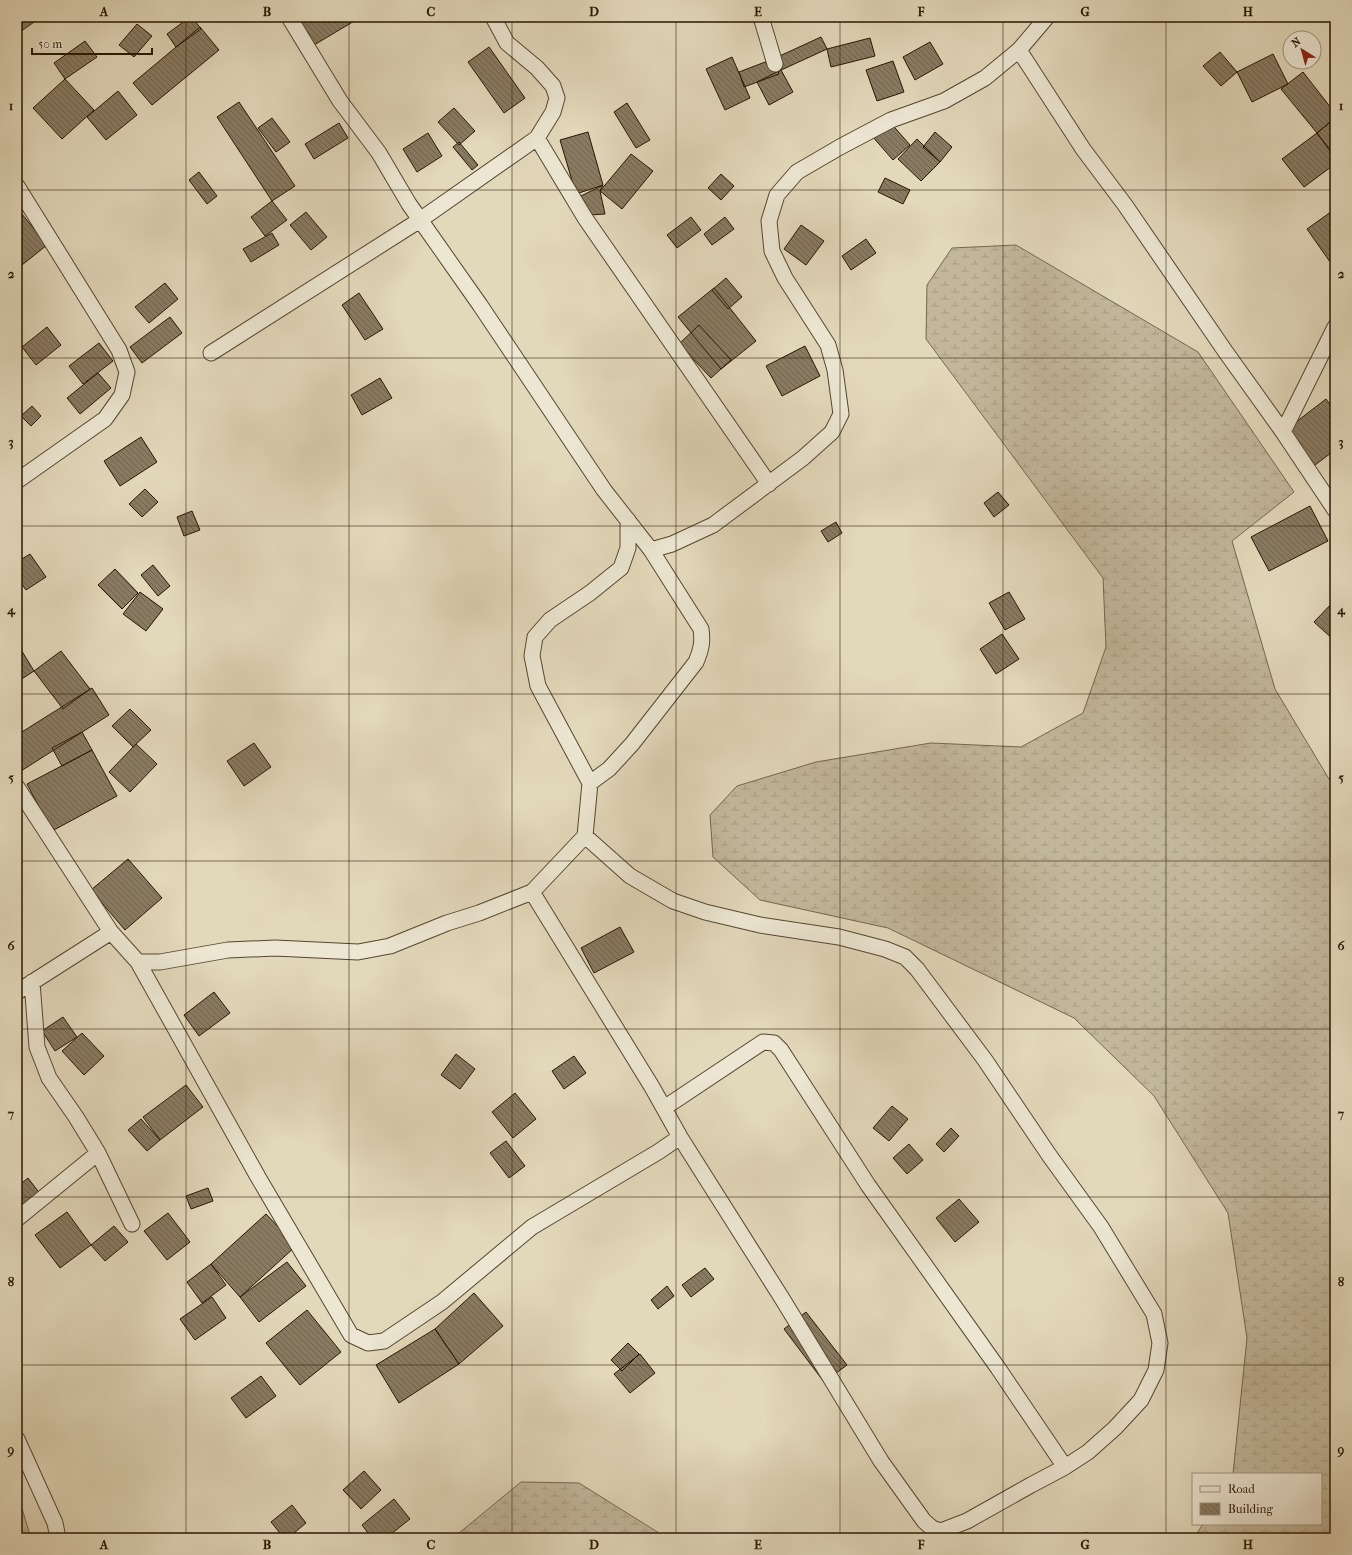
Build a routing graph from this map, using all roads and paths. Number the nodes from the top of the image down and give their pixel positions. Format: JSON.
{"nodes":[{"id":1,"x":289,"y":17,"type":"edge"},
{"id":2,"x":493,"y":17,"type":"edge"},
{"id":3,"x":761,"y":17,"type":"edge"},
{"id":4,"x":1047,"y":17,"type":"edge"},
{"id":5,"x":1019,"y":50,"type":"junction"},
{"id":6,"x":775,"y":64,"type":"dead end"},
{"id":7,"x":537,"y":138,"type":"junction"},
{"id":8,"x":17,"y":186,"type":"edge"},
{"id":9,"x":420,"y":220,"type":"junction"},
{"id":10,"x":1335,"y":327,"type":"edge"},
{"id":11,"x":211,"y":353,"type":"dead end"},
{"id":12,"x":1283,"y":432,"type":"junction"},
{"id":13,"x":17,"y":481,"type":"edge"},
{"id":14,"x":769,"y":484,"type":"junction"},
{"id":15,"x":1335,"y":510,"type":"edge"},
{"id":16,"x":628,"y":520,"type":"junction"},
{"id":17,"x":651,"y":550,"type":"junction"},
{"id":18,"x":590,"y":783,"type":"junction"},
{"id":19,"x":17,"y":787,"type":"edge"},
{"id":20,"x":585,"y":836,"type":"junction"},
{"id":21,"x":532,"y":892,"type":"junction"},
{"id":22,"x":111,"y":932,"type":"junction"},
{"id":23,"x":138,"y":962,"type":"junction"},
{"id":24,"x":32,"y":982,"type":"junction"},
{"id":25,"x":17,"y":992,"type":"edge"},
{"id":26,"x":664,"y":1108,"type":"junction"},
{"id":27,"x":680,"y":1137,"type":"junction"},
{"id":28,"x":98,"y":1153,"type":"junction"},
{"id":29,"x":17,"y":1219,"type":"edge"},
{"id":30,"x":132,"y":1224,"type":"dead end"},
{"id":31,"x":17,"y":1439,"type":"edge"},
{"id":32,"x":1065,"y":1467,"type":"junction"},
{"id":33,"x":58,"y":1538,"type":"edge"}],
"edges":[{"from":1,"to":9,"type":"street"},
{"from":2,"to":7,"type":"street"},
{"from":3,"to":6,"type":"street"},
{"from":4,"to":5,"type":"street"},
{"from":5,"to":12,"type":"street"},
{"from":5,"to":14,"type":"street"},
{"from":7,"to":9,"type":"street"},
{"from":7,"to":14,"type":"street"},
{"from":8,"to":13,"type":"street"},
{"from":9,"to":11,"type":"street"},
{"from":9,"to":16,"type":"street"},
{"from":10,"to":12,"type":"street"},
{"from":12,"to":15,"type":"street"},
{"from":14,"to":17,"type":"street"},
{"from":16,"to":17,"type":"street"},
{"from":16,"to":18,"type":"street"},
{"from":17,"to":18,"type":"street"},
{"from":18,"to":20,"type":"street"},
{"from":19,"to":22,"type":"street"},
{"from":20,"to":21,"type":"street"},
{"from":20,"to":32,"type":"street"},
{"from":21,"to":23,"type":"street"},
{"from":21,"to":26,"type":"street"},
{"from":22,"to":23,"type":"street"},
{"from":22,"to":24,"type":"street"},
{"from":23,"to":27,"type":"street"},
{"from":24,"to":25,"type":"street"},
{"from":24,"to":28,"type":"street"},
{"from":26,"to":27,"type":"street"},
{"from":26,"to":32,"type":"street"},
{"from":27,"to":32,"type":"street"},
{"from":28,"to":29,"type":"street"},
{"from":28,"to":30,"type":"street"},
{"from":31,"to":33,"type":"street"}]}
